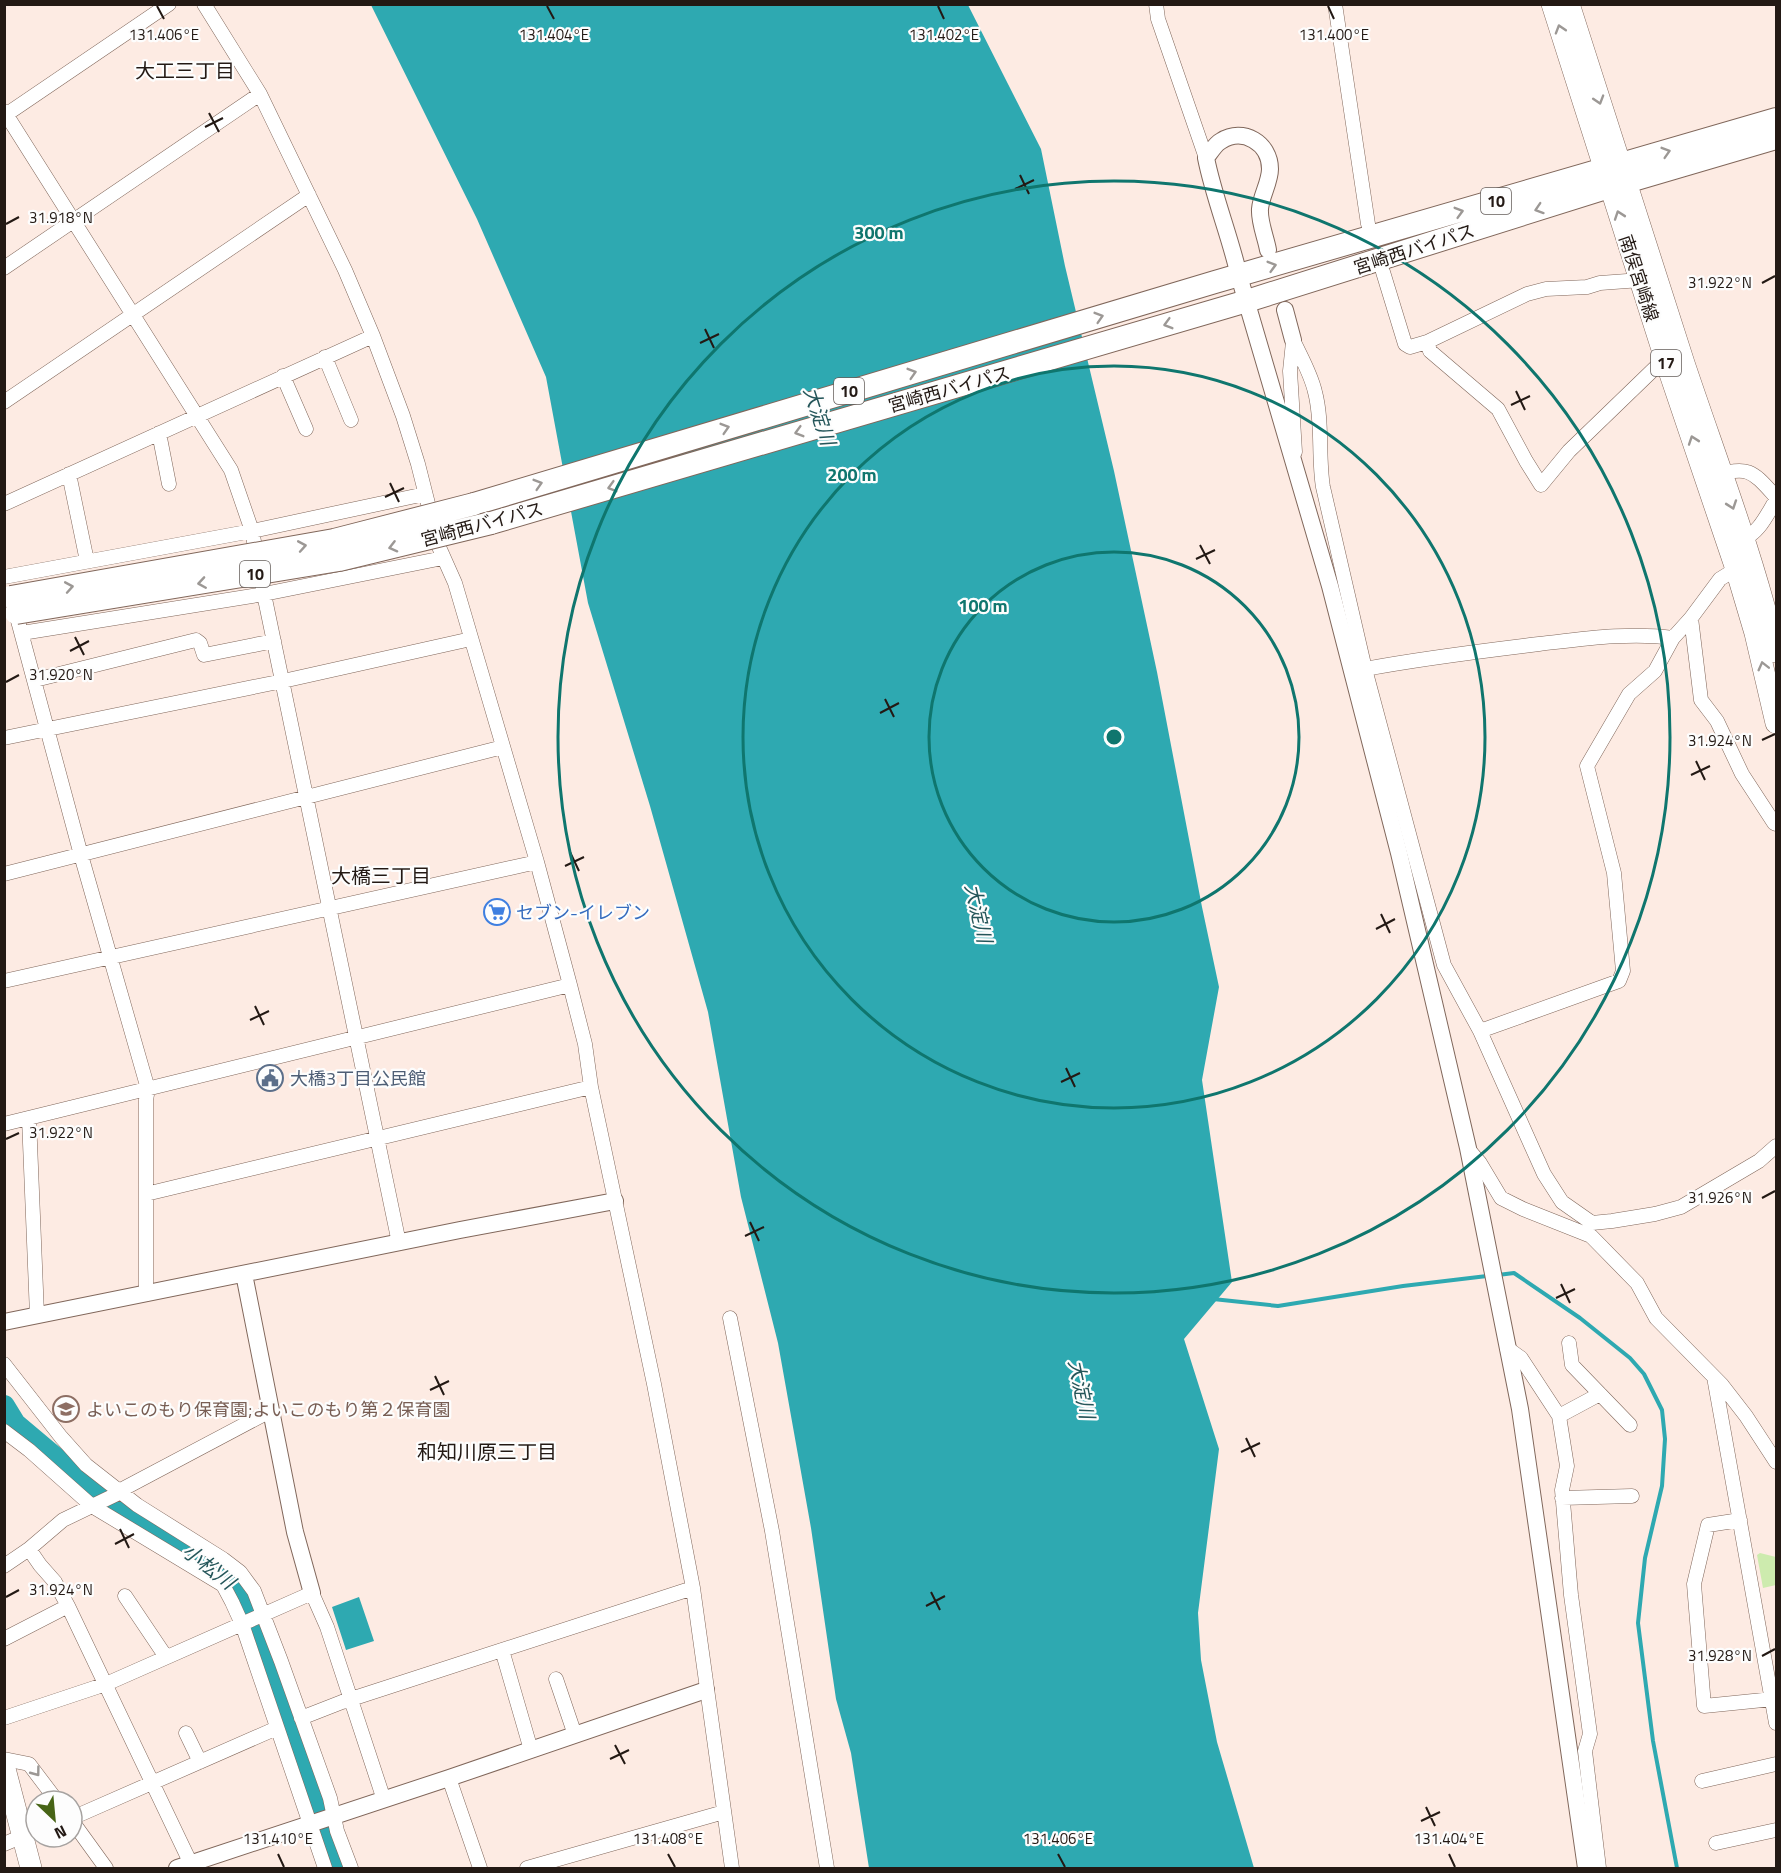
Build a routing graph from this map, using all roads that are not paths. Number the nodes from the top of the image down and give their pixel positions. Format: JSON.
{"nodes":[{"id":1,"x":169,"y":4,"type":"edge"},
{"id":2,"x":204,"y":4,"type":"edge"},
{"id":3,"x":1156,"y":4,"type":"edge"},
{"id":4,"x":1335,"y":4,"type":"edge"},
{"id":5,"x":1552,"y":4,"type":"edge"},
{"id":6,"x":1569,"y":4,"type":"edge"},
{"id":7,"x":260,"y":94,"type":"junction"},
{"id":8,"x":5,"y":114,"type":"edge"},
{"id":9,"x":1776,"y":119,"type":"edge"},
{"id":10,"x":1776,"y":138,"type":"edge"},
{"id":11,"x":1206,"y":158,"type":"junction"},
{"id":12,"x":1615,"y":176,"type":"junction"},
{"id":13,"x":309,"y":195,"type":"junction"},
{"id":14,"x":73,"y":221,"type":"junction"},
{"id":15,"x":1368,"y":224,"type":"dead end"},
{"id":16,"x":1268,"y":250,"type":"dead end"},
{"id":17,"x":4,"y":268,"type":"edge"},
{"id":18,"x":1383,"y":272,"type":"dead end"},
{"id":19,"x":1239,"y":276,"type":"junction"},
{"id":20,"x":1641,"y":280,"type":"junction"},
{"id":21,"x":1247,"y":302,"type":"junction"},
{"id":22,"x":1286,"y":310,"type":"dead end"},
{"id":23,"x":133,"y":314,"type":"junction"},
{"id":24,"x":373,"y":336,"type":"junction"},
{"id":25,"x":1293,"y":340,"type":"junction"},
{"id":26,"x":1427,"y":342,"type":"junction"},
{"id":27,"x":325,"y":357,"type":"junction"},
{"id":28,"x":1676,"y":366,"type":"junction"},
{"id":29,"x":283,"y":376,"type":"junction"},
{"id":30,"x":4,"y":402,"type":"edge"},
{"id":31,"x":196,"y":415,"type":"junction"},
{"id":32,"x":351,"y":420,"type":"dead end"},
{"id":33,"x":306,"y":429,"type":"dead end"},
{"id":34,"x":159,"y":433,"type":"junction"},
{"id":35,"x":69,"y":474,"type":"junction"},
{"id":36,"x":1297,"y":474,"type":"junction"},
{"id":37,"x":1714,"y":476,"type":"junction"},
{"id":38,"x":169,"y":484,"type":"dead end"},
{"id":39,"x":425,"y":494,"type":"junction"},
{"id":40,"x":1776,"y":498,"type":"edge"},
{"id":41,"x":4,"y":504,"type":"edge"},
{"id":42,"x":252,"y":531,"type":"junction"},
{"id":43,"x":1743,"y":539,"type":"junction"},
{"id":44,"x":443,"y":558,"type":"junction"},
{"id":45,"x":87,"y":561,"type":"junction"},
{"id":46,"x":1736,"y":569,"type":"junction"},
{"id":47,"x":264,"y":594,"type":"junction"},
{"id":48,"x":10,"y":603,"type":"edge"},
{"id":49,"x":1691,"y":618,"type":"junction"},
{"id":50,"x":1673,"y":638,"type":"junction"},
{"id":51,"x":471,"y":639,"type":"junction"},
{"id":52,"x":274,"y":641,"type":"junction"},
{"id":53,"x":1776,"y":652,"type":"edge"},
{"id":54,"x":1365,"y":669,"type":"junction"},
{"id":55,"x":35,"y":680,"type":"junction"},
{"id":56,"x":283,"y":681,"type":"junction"},
{"id":57,"x":1776,"y":723,"type":"edge"},
{"id":58,"x":48,"y":728,"type":"junction"},
{"id":59,"x":4,"y":738,"type":"edge"},
{"id":60,"x":502,"y":747,"type":"junction"},
{"id":61,"x":306,"y":797,"type":"junction"},
{"id":62,"x":1776,"y":824,"type":"edge"},
{"id":63,"x":81,"y":855,"type":"junction"},
{"id":64,"x":537,"y":862,"type":"junction"},
{"id":65,"x":4,"y":874,"type":"edge"},
{"id":66,"x":330,"y":909,"type":"junction"},
{"id":67,"x":111,"y":956,"type":"junction"},
{"id":68,"x":4,"y":981,"type":"edge"},
{"id":69,"x":570,"y":985,"type":"junction"},
{"id":70,"x":1480,"y":1031,"type":"junction"},
{"id":71,"x":356,"y":1038,"type":"junction"},
{"id":72,"x":591,"y":1087,"type":"junction"},
{"id":73,"x":148,"y":1089,"type":"junction"},
{"id":74,"x":29,"y":1118,"type":"junction"},
{"id":75,"x":4,"y":1124,"type":"edge"},
{"id":76,"x":377,"y":1139,"type":"junction"},
{"id":77,"x":1776,"y":1146,"type":"edge"},
{"id":78,"x":1468,"y":1148,"type":"junction"},
{"id":79,"x":146,"y":1194,"type":"junction"},
{"id":80,"x":615,"y":1201,"type":"junction"},
{"id":81,"x":1592,"y":1229,"type":"junction"},
{"id":82,"x":399,"y":1243,"type":"junction"},
{"id":83,"x":243,"y":1274,"type":"junction"},
{"id":84,"x":146,"y":1294,"type":"junction"},
{"id":85,"x":37,"y":1315,"type":"junction"},
{"id":86,"x":730,"y":1318,"type":"dead end"},
{"id":87,"x":4,"y":1322,"type":"edge"},
{"id":88,"x":1569,"y":1343,"type":"dead end"},
{"id":89,"x":1507,"y":1348,"type":"junction"},
{"id":90,"x":4,"y":1364,"type":"edge"},
{"id":91,"x":1714,"y":1377,"type":"junction"},
{"id":92,"x":1600,"y":1394,"type":"junction"},
{"id":93,"x":270,"y":1411,"type":"junction"},
{"id":94,"x":1559,"y":1416,"type":"junction"},
{"id":95,"x":1630,"y":1425,"type":"dead end"},
{"id":96,"x":4,"y":1431,"type":"edge"},
{"id":97,"x":1776,"y":1462,"type":"edge"},
{"id":98,"x":118,"y":1492,"type":"junction"},
{"id":99,"x":1632,"y":1496,"type":"dead end"},
{"id":100,"x":1562,"y":1498,"type":"junction"},
{"id":101,"x":92,"y":1506,"type":"junction"},
{"id":102,"x":1740,"y":1520,"type":"junction"},
{"id":103,"x":29,"y":1549,"type":"junction"},
{"id":104,"x":4,"y":1566,"type":"edge"},
{"id":105,"x":693,"y":1588,"type":"junction"},
{"id":106,"x":312,"y":1593,"type":"junction"},
{"id":107,"x":125,"y":1596,"type":"dead end"},
{"id":108,"x":68,"y":1606,"type":"junction"},
{"id":109,"x":263,"y":1615,"type":"junction"},
{"id":110,"x":242,"y":1624,"type":"junction"},
{"id":111,"x":4,"y":1639,"type":"edge"},
{"id":112,"x":502,"y":1650,"type":"junction"},
{"id":113,"x":166,"y":1657,"type":"junction"},
{"id":114,"x":556,"y":1679,"type":"dead end"},
{"id":115,"x":106,"y":1684,"type":"junction"},
{"id":116,"x":706,"y":1690,"type":"junction"},
{"id":117,"x":1773,"y":1699,"type":"junction"},
{"id":118,"x":350,"y":1700,"type":"junction"},
{"id":119,"x":4,"y":1718,"type":"edge"},
{"id":120,"x":301,"y":1718,"type":"junction"},
{"id":121,"x":1776,"y":1724,"type":"edge"},
{"id":122,"x":277,"y":1728,"type":"junction"},
{"id":123,"x":186,"y":1733,"type":"dead end"},
{"id":124,"x":575,"y":1735,"type":"junction"},
{"id":125,"x":531,"y":1750,"type":"junction"},
{"id":126,"x":4,"y":1760,"type":"edge"},
{"id":127,"x":200,"y":1762,"type":"junction"},
{"id":128,"x":1776,"y":1764,"type":"edge"},
{"id":129,"x":4,"y":1765,"type":"edge"},
{"id":130,"x":449,"y":1778,"type":"junction"},
{"id":131,"x":1702,"y":1781,"type":"dead end"},
{"id":132,"x":153,"y":1782,"type":"junction"},
{"id":133,"x":48,"y":1789,"type":"edge"},
{"id":134,"x":384,"y":1800,"type":"junction"},
{"id":135,"x":1585,"y":1811,"type":"junction"},
{"id":136,"x":724,"y":1812,"type":"junction"},
{"id":137,"x":84,"y":1814,"type":"edge"},
{"id":138,"x":334,"y":1817,"type":"junction"},
{"id":139,"x":311,"y":1824,"type":"junction"},
{"id":140,"x":1776,"y":1830,"type":"edge"},
{"id":141,"x":84,"y":1837,"type":"edge"},
{"id":142,"x":14,"y":1840,"type":"edge"},
{"id":143,"x":1716,"y":1843,"type":"dead end"},
{"id":144,"x":184,"y":1866,"type":"edge"},
{"id":145,"x":31,"y":1869,"type":"edge"},
{"id":146,"x":106,"y":1869,"type":"edge"},
{"id":147,"x":325,"y":1869,"type":"edge"},
{"id":148,"x":351,"y":1869,"type":"edge"},
{"id":149,"x":480,"y":1869,"type":"edge"},
{"id":150,"x":527,"y":1869,"type":"edge"},
{"id":151,"x":732,"y":1869,"type":"edge"},
{"id":152,"x":827,"y":1869,"type":"edge"},
{"id":153,"x":1586,"y":1869,"type":"edge"},
{"id":154,"x":1599,"y":1869,"type":"edge"}],
"edges":[{"from":1,"to":8,"type":"street"},
{"from":2,"to":7,"type":"street"},
{"from":3,"to":11,"type":"street"},
{"from":4,"to":15,"type":"street"},
{"from":12,"to":5,"type":"main road","name":"南俣宮崎線","number":"17","one_way":true},
{"from":6,"to":12,"type":"main road","name":"南俣宮崎線","number":"17","one_way":true},
{"from":7,"to":13,"type":"street"},
{"from":7,"to":14,"type":"street"},
{"from":8,"to":14,"type":"street"},
{"from":12,"to":9,"type":"highway","name":"宮崎西バイパス","number":"10","one_way":true},
{"from":10,"to":12,"type":"highway","name":"宮崎西バイパス","number":"10"},
{"from":11,"to":16,"type":"street"},
{"from":11,"to":19,"type":"street"},
{"from":19,"to":12,"type":"highway","name":"宮崎西バイパス","number":"10","one_way":true},
{"from":20,"to":12,"type":"main road","name":"南俣宮崎線","number":"17","one_way":true},
{"from":12,"to":21,"type":"highway","name":"宮崎西バイパス","number":"10","one_way":true},
{"from":12,"to":28,"type":"main road","name":"南俣宮崎線","number":"17"},
{"from":13,"to":23,"type":"street"},
{"from":13,"to":24,"type":"street"},
{"from":14,"to":17,"type":"street"},
{"from":14,"to":23,"type":"street"},
{"from":18,"to":26,"type":"street"},
{"from":19,"to":21,"type":"street"},
{"from":48,"to":19,"type":"highway","name":"宮崎西バイパス","number":"10","one_way":true,"bridge":true},
{"from":20,"to":26,"type":"street"},
{"from":20,"to":28,"type":"main road","name":"南俣宮崎線","number":"17"},
{"from":21,"to":36,"type":"street"},
{"from":21,"to":48,"type":"highway","name":"宮崎西バイパス","number":"10","one_way":true,"bridge":true},
{"from":22,"to":25,"type":"street"},
{"from":23,"to":30,"type":"street"},
{"from":23,"to":31,"type":"street"},
{"from":24,"to":27,"type":"street"},
{"from":24,"to":39,"type":"street"},
{"from":25,"to":36,"type":"street"},
{"from":25,"to":54,"type":"street"},
{"from":26,"to":28,"type":"street"},
{"from":27,"to":29,"type":"street"},
{"from":27,"to":32,"type":"street"},
{"from":28,"to":37,"type":"main road","name":"南俣宮崎線","number":"17"},
{"from":29,"to":31,"type":"street"},
{"from":29,"to":33,"type":"street"},
{"from":31,"to":34,"type":"street"},
{"from":31,"to":42,"type":"street"},
{"from":34,"to":35,"type":"street"},
{"from":34,"to":38,"type":"street"},
{"from":35,"to":41,"type":"street"},
{"from":35,"to":45,"type":"street"},
{"from":36,"to":78,"type":"street"},
{"from":37,"to":40,"type":"street"},
{"from":37,"to":43,"type":"main road","name":"南俣宮崎線","number":"17","one_way":true},
{"from":37,"to":46,"type":"main road","name":"南俣宮崎線","number":"17"},
{"from":39,"to":42,"type":"street"},
{"from":39,"to":44,"type":"street"},
{"from":40,"to":43,"type":"street"},
{"from":42,"to":45,"type":"street"},
{"from":42,"to":47,"type":"street"},
{"from":43,"to":53,"type":"main road","name":"南俣宮崎線","number":"17"},
{"from":44,"to":47,"type":"street"},
{"from":44,"to":51,"type":"street"},
{"from":45,"to":48,"type":"street"},
{"from":46,"to":49,"type":"street"},
{"from":57,"to":46,"type":"main road","name":"南俣宮崎線","number":"17","one_way":true},
{"from":47,"to":48,"type":"street"},
{"from":47,"to":52,"type":"street"},
{"from":48,"to":55,"type":"street"},
{"from":49,"to":50,"type":"street"},
{"from":49,"to":62,"type":"street"},
{"from":50,"to":54,"type":"street"},
{"from":50,"to":70,"type":"street"},
{"from":51,"to":56,"type":"street"},
{"from":51,"to":60,"type":"street"},
{"from":52,"to":55,"type":"street"},
{"from":52,"to":56,"type":"street"},
{"from":54,"to":70,"type":"street"},
{"from":55,"to":58,"type":"street"},
{"from":56,"to":58,"type":"street"},
{"from":56,"to":61,"type":"street"},
{"from":58,"to":59,"type":"street"},
{"from":58,"to":63,"type":"street"},
{"from":60,"to":61,"type":"street"},
{"from":60,"to":64,"type":"street"},
{"from":61,"to":63,"type":"street"},
{"from":61,"to":66,"type":"street"},
{"from":63,"to":65,"type":"street"},
{"from":63,"to":67,"type":"street"},
{"from":64,"to":66,"type":"street"},
{"from":64,"to":69,"type":"street"},
{"from":66,"to":67,"type":"street"},
{"from":66,"to":71,"type":"street"},
{"from":67,"to":68,"type":"street"},
{"from":67,"to":73,"type":"street"},
{"from":69,"to":71,"type":"street"},
{"from":69,"to":72,"type":"street"},
{"from":70,"to":81,"type":"street"},
{"from":71,"to":73,"type":"street"},
{"from":71,"to":76,"type":"street"},
{"from":72,"to":76,"type":"street"},
{"from":72,"to":80,"type":"street"},
{"from":73,"to":74,"type":"street"},
{"from":73,"to":79,"type":"street"},
{"from":74,"to":75,"type":"street"},
{"from":74,"to":85,"type":"street"},
{"from":76,"to":79,"type":"street"},
{"from":76,"to":82,"type":"street"},
{"from":77,"to":81,"type":"street"},
{"from":78,"to":81,"type":"street"},
{"from":78,"to":89,"type":"street"},
{"from":79,"to":84,"type":"street"},
{"from":80,"to":82,"type":"street"},
{"from":80,"to":105,"type":"street"},
{"from":81,"to":91,"type":"street"},
{"from":82,"to":83,"type":"street"},
{"from":83,"to":84,"type":"street"},
{"from":83,"to":93,"type":"street"},
{"from":84,"to":85,"type":"street"},
{"from":85,"to":87,"type":"street"},
{"from":86,"to":152,"type":"street"},
{"from":88,"to":92,"type":"street"},
{"from":89,"to":94,"type":"street"},
{"from":89,"to":135,"type":"street"},
{"from":90,"to":98,"type":"street"},
{"from":91,"to":97,"type":"street"},
{"from":91,"to":102,"type":"street"},
{"from":92,"to":94,"type":"street"},
{"from":92,"to":95,"type":"street"},
{"from":93,"to":98,"type":"street"},
{"from":93,"to":106,"type":"street"},
{"from":94,"to":100,"type":"street"},
{"from":96,"to":101,"type":"street"},
{"from":98,"to":101,"type":"street"},
{"from":98,"to":109,"type":"street"},
{"from":99,"to":100,"type":"street"},
{"from":100,"to":135,"type":"street"},
{"from":101,"to":103,"type":"street"},
{"from":101,"to":110,"type":"street"},
{"from":102,"to":117,"type":"street"},
{"from":102,"to":117,"type":"street"},
{"from":103,"to":104,"type":"street"},
{"from":103,"to":108,"type":"street"},
{"from":105,"to":112,"type":"street"},
{"from":105,"to":116,"type":"street"},
{"from":106,"to":109,"type":"street"},
{"from":106,"to":118,"type":"street"},
{"from":107,"to":113,"type":"street"},
{"from":108,"to":111,"type":"street"},
{"from":108,"to":115,"type":"street"},
{"from":109,"to":110,"type":"street"},
{"from":109,"to":120,"type":"street"},
{"from":110,"to":113,"type":"street"},
{"from":110,"to":122,"type":"street"},
{"from":112,"to":118,"type":"street"},
{"from":112,"to":125,"type":"street"},
{"from":113,"to":115,"type":"street"},
{"from":114,"to":124,"type":"street"},
{"from":115,"to":119,"type":"street"},
{"from":115,"to":132,"type":"street"},
{"from":116,"to":124,"type":"street"},
{"from":116,"to":136,"type":"street"},
{"from":117,"to":121,"type":"street"},
{"from":118,"to":120,"type":"street"},
{"from":118,"to":134,"type":"street"},
{"from":120,"to":138,"type":"street"},
{"from":122,"to":127,"type":"street"},
{"from":122,"to":139,"type":"street"},
{"from":123,"to":127,"type":"street"},
{"from":124,"to":125,"type":"street"},
{"from":125,"to":130,"type":"street"},
{"from":126,"to":133,"type":"street","one_way":true},
{"from":127,"to":132,"type":"street"},
{"from":128,"to":131,"type":"street"},
{"from":129,"to":142,"type":"main road"},
{"from":130,"to":134,"type":"street"},
{"from":130,"to":149,"type":"street"},
{"from":132,"to":137,"type":"street"},
{"from":132,"to":144,"type":"street"},
{"from":134,"to":138,"type":"street"},
{"from":135,"to":153,"type":"street"},
{"from":135,"to":154,"type":"street"},
{"from":136,"to":150,"type":"street"},
{"from":136,"to":151,"type":"street"},
{"from":138,"to":139,"type":"street"},
{"from":138,"to":148,"type":"street"},
{"from":139,"to":144,"type":"street"},
{"from":139,"to":147,"type":"street"},
{"from":140,"to":143,"type":"street"},
{"from":141,"to":146,"type":"street"},
{"from":142,"to":145,"type":"main road"}]}
